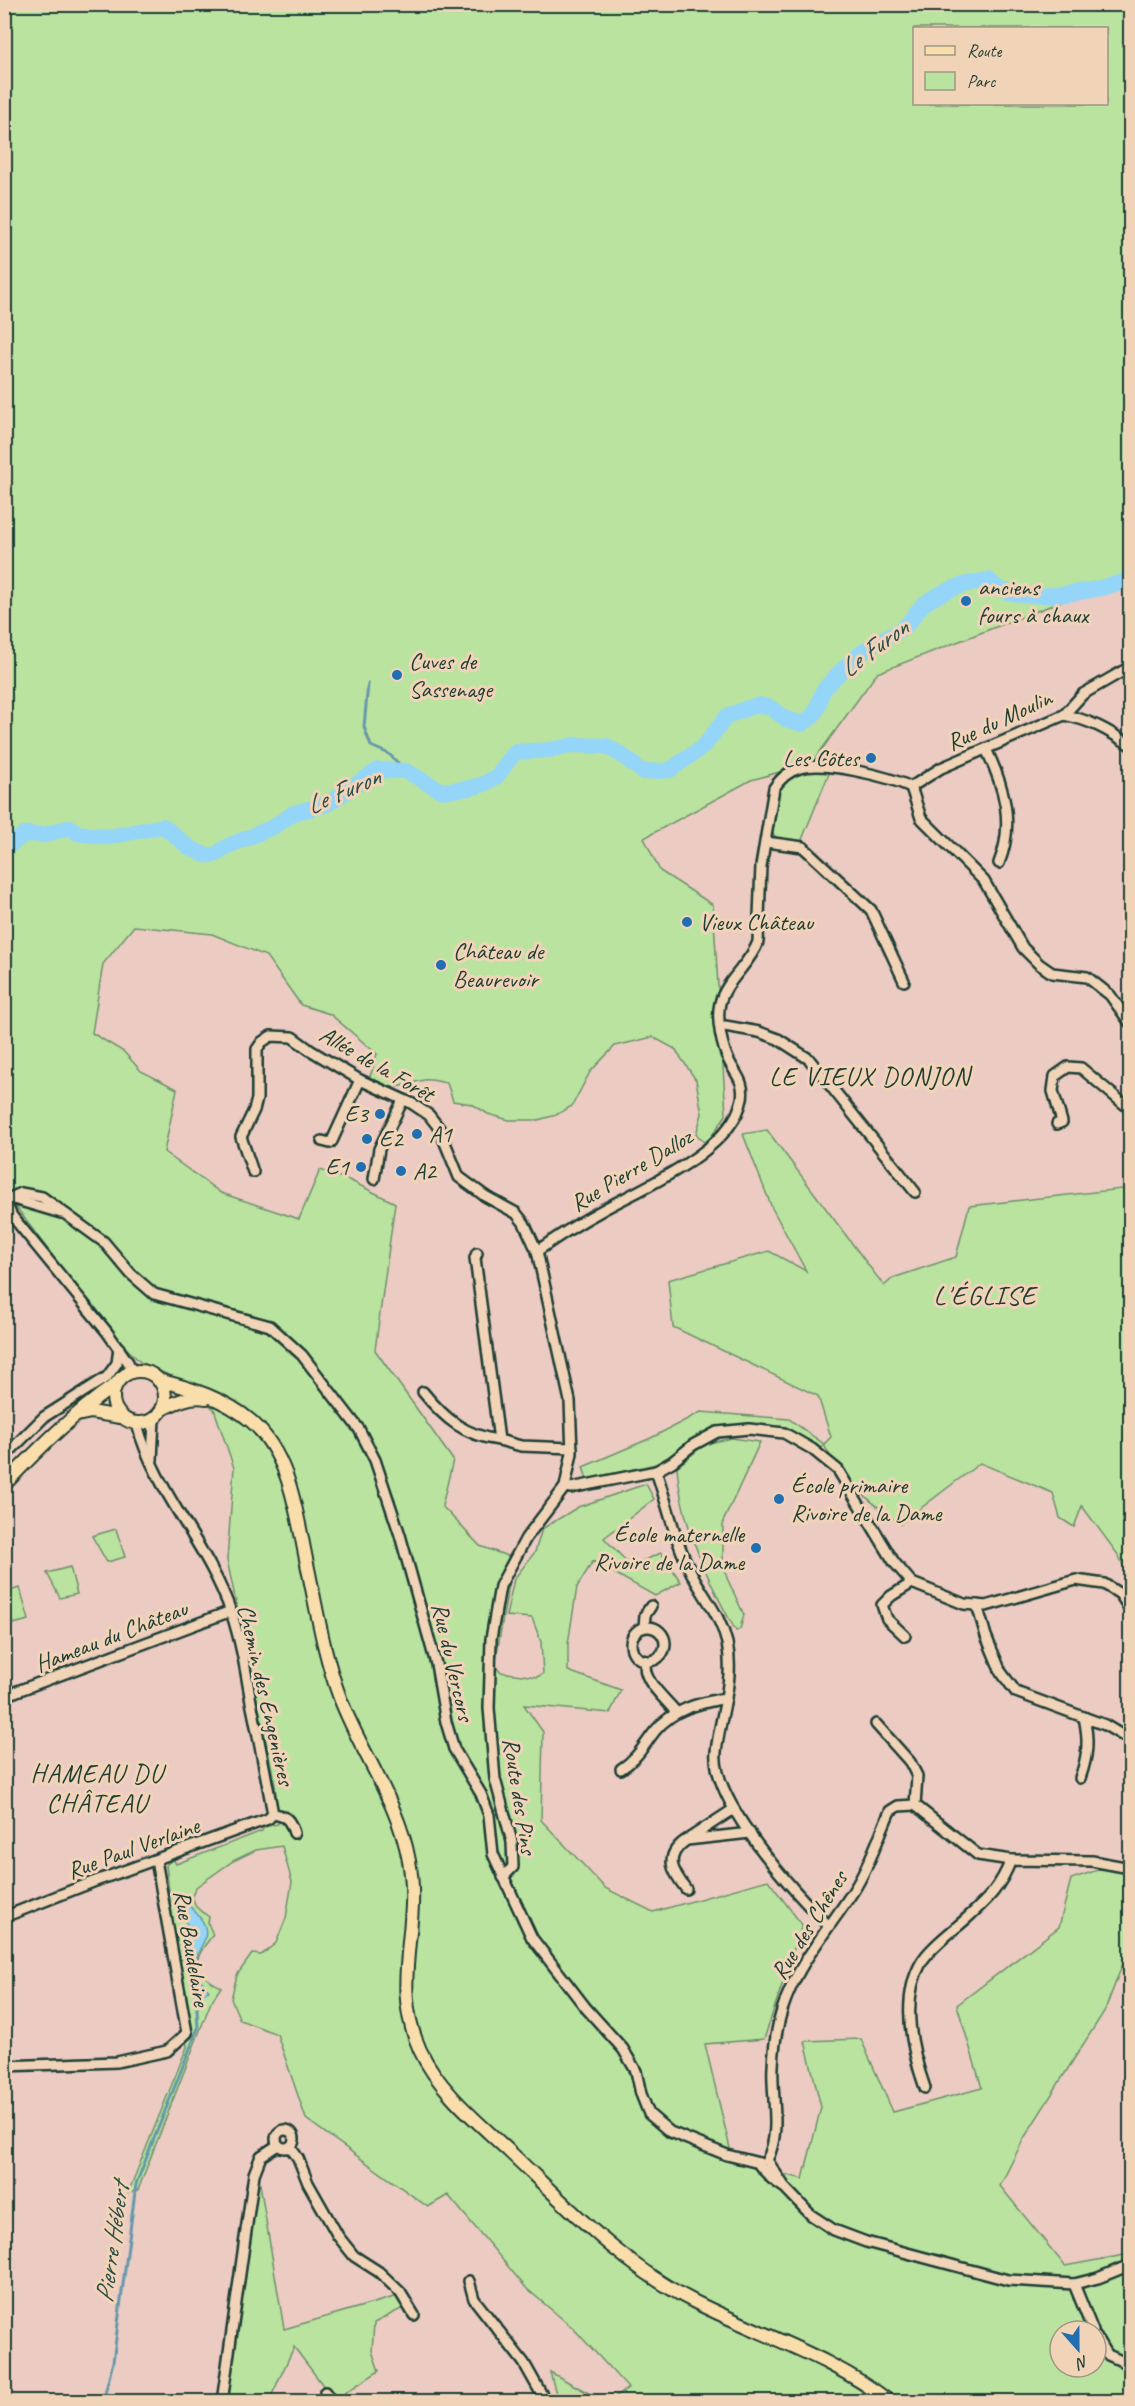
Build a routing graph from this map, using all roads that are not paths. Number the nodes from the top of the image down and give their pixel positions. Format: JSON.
{"nodes":[{"id":1,"x":1131,"y":667,"type":"edge"},
{"id":2,"x":1064,"y":715,"type":"junction"},
{"id":3,"x":1131,"y":745,"type":"edge"},
{"id":4,"x":986,"y":749,"type":"junction"},
{"id":5,"x":911,"y":787,"type":"junction"},
{"id":6,"x":766,"y":842,"type":"junction"},
{"id":7,"x":999,"y":863,"type":"dead end"},
{"id":8,"x":904,"y":981,"type":"dead end"},
{"id":9,"x":1131,"y":1023,"type":"edge"},
{"id":10,"x":721,"y":1027,"type":"junction"},
{"id":11,"x":360,"y":1080,"type":"junction"},
{"id":12,"x":403,"y":1100,"type":"junction"},
{"id":13,"x":1131,"y":1108,"type":"edge"},
{"id":14,"x":1057,"y":1124,"type":"dead end"},
{"id":15,"x":322,"y":1141,"type":"dead end"},
{"id":16,"x":253,"y":1172,"type":"dead end"},
{"id":17,"x":374,"y":1179,"type":"dead end"},
{"id":18,"x":915,"y":1192,"type":"dead end"},
{"id":19,"x":7,"y":1202,"type":"edge"},
{"id":20,"x":537,"y":1251,"type":"junction"},
{"id":21,"x":477,"y":1252,"type":"dead end"},
{"id":22,"x":119,"y":1348,"type":"junction"},
{"id":23,"x":132,"y":1372,"type":"junction"},
{"id":24,"x":158,"y":1380,"type":"junction"},
{"id":25,"x":115,"y":1385,"type":"junction"},
{"id":26,"x":423,"y":1392,"type":"dead end"},
{"id":27,"x":218,"y":1400,"type":"junction"},
{"id":28,"x":158,"y":1414,"type":"junction"},
{"id":29,"x":76,"y":1415,"type":"junction"},
{"id":30,"x":120,"y":1417,"type":"junction"},
{"id":31,"x":137,"y":1424,"type":"junction"},
{"id":32,"x":500,"y":1440,"type":"junction"},
{"id":33,"x":572,"y":1448,"type":"junction"},
{"id":34,"x":4,"y":1457,"type":"edge"},
{"id":35,"x":152,"y":1462,"type":"junction"},
{"id":36,"x":656,"y":1471,"type":"junction"},
{"id":37,"x":4,"y":1485,"type":"edge"},
{"id":38,"x":565,"y":1487,"type":"junction"},
{"id":39,"x":912,"y":1583,"type":"junction"},
{"id":40,"x":651,"y":1605,"type":"dead end"},
{"id":41,"x":977,"y":1605,"type":"junction"},
{"id":42,"x":1131,"y":1609,"type":"edge"},
{"id":43,"x":231,"y":1611,"type":"junction"},
{"id":44,"x":644,"y":1627,"type":"junction"},
{"id":45,"x":905,"y":1636,"type":"dead end"},
{"id":46,"x":646,"y":1661,"type":"junction"},
{"id":47,"x":4,"y":1696,"type":"edge"},
{"id":48,"x":726,"y":1698,"type":"junction"},
{"id":49,"x":676,"y":1712,"type":"junction"},
{"id":50,"x":1084,"y":1717,"type":"junction"},
{"id":51,"x":876,"y":1724,"type":"dead end"},
{"id":52,"x":1131,"y":1740,"type":"edge"},
{"id":53,"x":621,"y":1769,"type":"dead end"},
{"id":54,"x":1080,"y":1778,"type":"dead end"},
{"id":55,"x":915,"y":1805,"type":"junction"},
{"id":56,"x":734,"y":1809,"type":"junction"},
{"id":57,"x":273,"y":1814,"type":"junction"},
{"id":58,"x":294,"y":1833,"type":"dead end"},
{"id":59,"x":750,"y":1833,"type":"junction"},
{"id":60,"x":685,"y":1841,"type":"junction"},
{"id":61,"x":156,"y":1860,"type":"junction"},
{"id":62,"x":1011,"y":1860,"type":"junction"},
{"id":63,"x":1131,"y":1868,"type":"edge"},
{"id":64,"x":503,"y":1877,"type":"junction"},
{"id":65,"x":686,"y":1890,"type":"dead end"},
{"id":66,"x":4,"y":1917,"type":"edge"},
{"id":67,"x":828,"y":1925,"type":"junction"},
{"id":68,"x":4,"y":2066,"type":"edge"},
{"id":69,"x":925,"y":2088,"type":"dead end"},
{"id":70,"x":278,"y":2145,"type":"junction"},
{"id":71,"x":290,"y":2147,"type":"junction"},
{"id":72,"x":764,"y":2163,"type":"junction"},
{"id":73,"x":1131,"y":2265,"type":"edge"},
{"id":74,"x":469,"y":2281,"type":"dead end"},
{"id":75,"x":1074,"y":2284,"type":"junction"},
{"id":76,"x":414,"y":2315,"type":"dead end"},
{"id":77,"x":1087,"y":2319,"type":"edge"},
{"id":78,"x":1108,"y":2355,"type":"edge"},
{"id":79,"x":1131,"y":2365,"type":"edge"},
{"id":80,"x":325,"y":2392,"type":"dead end"},
{"id":81,"x":222,"y":2402,"type":"edge"},
{"id":82,"x":332,"y":2402,"type":"edge"},
{"id":83,"x":546,"y":2402,"type":"edge"},
{"id":84,"x":890,"y":2402,"type":"edge"}],
"edges":[{"from":1,"to":2,"type":"street","name":"Rue du Moulin"},
{"from":2,"to":3,"type":"street"},
{"from":2,"to":4,"type":"street","name":"Rue du Moulin"},
{"from":4,"to":5,"type":"street","name":"Rue du Moulin"},
{"from":4,"to":7,"type":"street"},
{"from":5,"to":6,"type":"street","name":"Rue Pierre Dalloz"},
{"from":5,"to":9,"type":"street"},
{"from":6,"to":8,"type":"street"},
{"from":6,"to":10,"type":"street","name":"Rue Pierre Dalloz"},
{"from":10,"to":18,"type":"street"},
{"from":10,"to":20,"type":"street","name":"Rue Pierre Dalloz"},
{"from":11,"to":12,"type":"street","name":"Allée de la Forêt"},
{"from":11,"to":15,"type":"street"},
{"from":11,"to":16,"type":"street","name":"Allée de la Forêt"},
{"from":12,"to":17,"type":"street"},
{"from":12,"to":20,"type":"street","name":"Allée de la Forêt"},
{"from":13,"to":14,"type":"street"},
{"from":19,"to":22,"type":"street"},
{"from":19,"to":64,"type":"street","name":"Rue du Vercors"},
{"from":20,"to":33,"type":"street"},
{"from":21,"to":32,"type":"street"},
{"from":22,"to":23,"type":"street"},
{"from":22,"to":34,"type":"street"},
{"from":23,"to":24,"type":"main road"},
{"from":23,"to":25,"type":"main road"},
{"from":24,"to":27,"type":"main road"},
{"from":24,"to":28,"type":"main road"},
{"from":25,"to":29,"type":"main road"},
{"from":25,"to":30,"type":"main road"},
{"from":26,"to":32,"type":"street"},
{"from":27,"to":28,"type":"main road"},
{"from":27,"to":84,"type":"main road"},
{"from":28,"to":31,"type":"main road"},
{"from":28,"to":35,"type":"street","name":"Chemin des Engenières"},
{"from":29,"to":30,"type":"main road"},
{"from":29,"to":37,"type":"main road"},
{"from":30,"to":31,"type":"main road"},
{"from":31,"to":35,"type":"street","name":"Chemin des Engenières"},
{"from":32,"to":33,"type":"street"},
{"from":33,"to":38,"type":"street"},
{"from":35,"to":43,"type":"street","name":"Chemin des Engenières"},
{"from":36,"to":38,"type":"street"},
{"from":36,"to":39,"type":"street"},
{"from":36,"to":48,"type":"street"},
{"from":38,"to":64,"type":"street","name":"Route des Pins"},
{"from":39,"to":41,"type":"street"},
{"from":39,"to":45,"type":"street"},
{"from":40,"to":44,"type":"street"},
{"from":41,"to":42,"type":"street"},
{"from":41,"to":50,"type":"street"},
{"from":43,"to":47,"type":"street","name":"Hameau du Château"},
{"from":43,"to":57,"type":"street","name":"Chemin des Engenières"},
{"from":44,"to":46,"type":"street"},
{"from":44,"to":46,"type":"street"},
{"from":46,"to":49,"type":"street"},
{"from":48,"to":49,"type":"street"},
{"from":48,"to":56,"type":"street"},
{"from":49,"to":53,"type":"street"},
{"from":50,"to":52,"type":"street"},
{"from":50,"to":54,"type":"street"},
{"from":51,"to":55,"type":"street"},
{"from":55,"to":62,"type":"street"},
{"from":55,"to":67,"type":"street","name":"Rue des Chênes"},
{"from":56,"to":59,"type":"street"},
{"from":56,"to":60,"type":"street"},
{"from":57,"to":58,"type":"street","name":"Chemin des Engenières"},
{"from":57,"to":61,"type":"street","name":"Rue Paul Verlaine"},
{"from":59,"to":60,"type":"street"},
{"from":59,"to":67,"type":"street"},
{"from":60,"to":65,"type":"street"},
{"from":61,"to":66,"type":"street","name":"Rue Paul Verlaine"},
{"from":61,"to":68,"type":"street","name":"Rue Baudelaire"},
{"from":62,"to":63,"type":"street"},
{"from":62,"to":69,"type":"street"},
{"from":64,"to":72,"type":"street","name":"Rue du Vercors"},
{"from":67,"to":72,"type":"street","name":"Rue des Chênes"},
{"from":70,"to":71,"type":"street"},
{"from":70,"to":71,"type":"street"},
{"from":70,"to":81,"type":"street"},
{"from":71,"to":76,"type":"street"},
{"from":72,"to":75,"type":"street"},
{"from":73,"to":75,"type":"street"},
{"from":74,"to":83,"type":"street"},
{"from":75,"to":77,"type":"street"},
{"from":78,"to":79,"type":"street"},
{"from":80,"to":82,"type":"street"}]}
